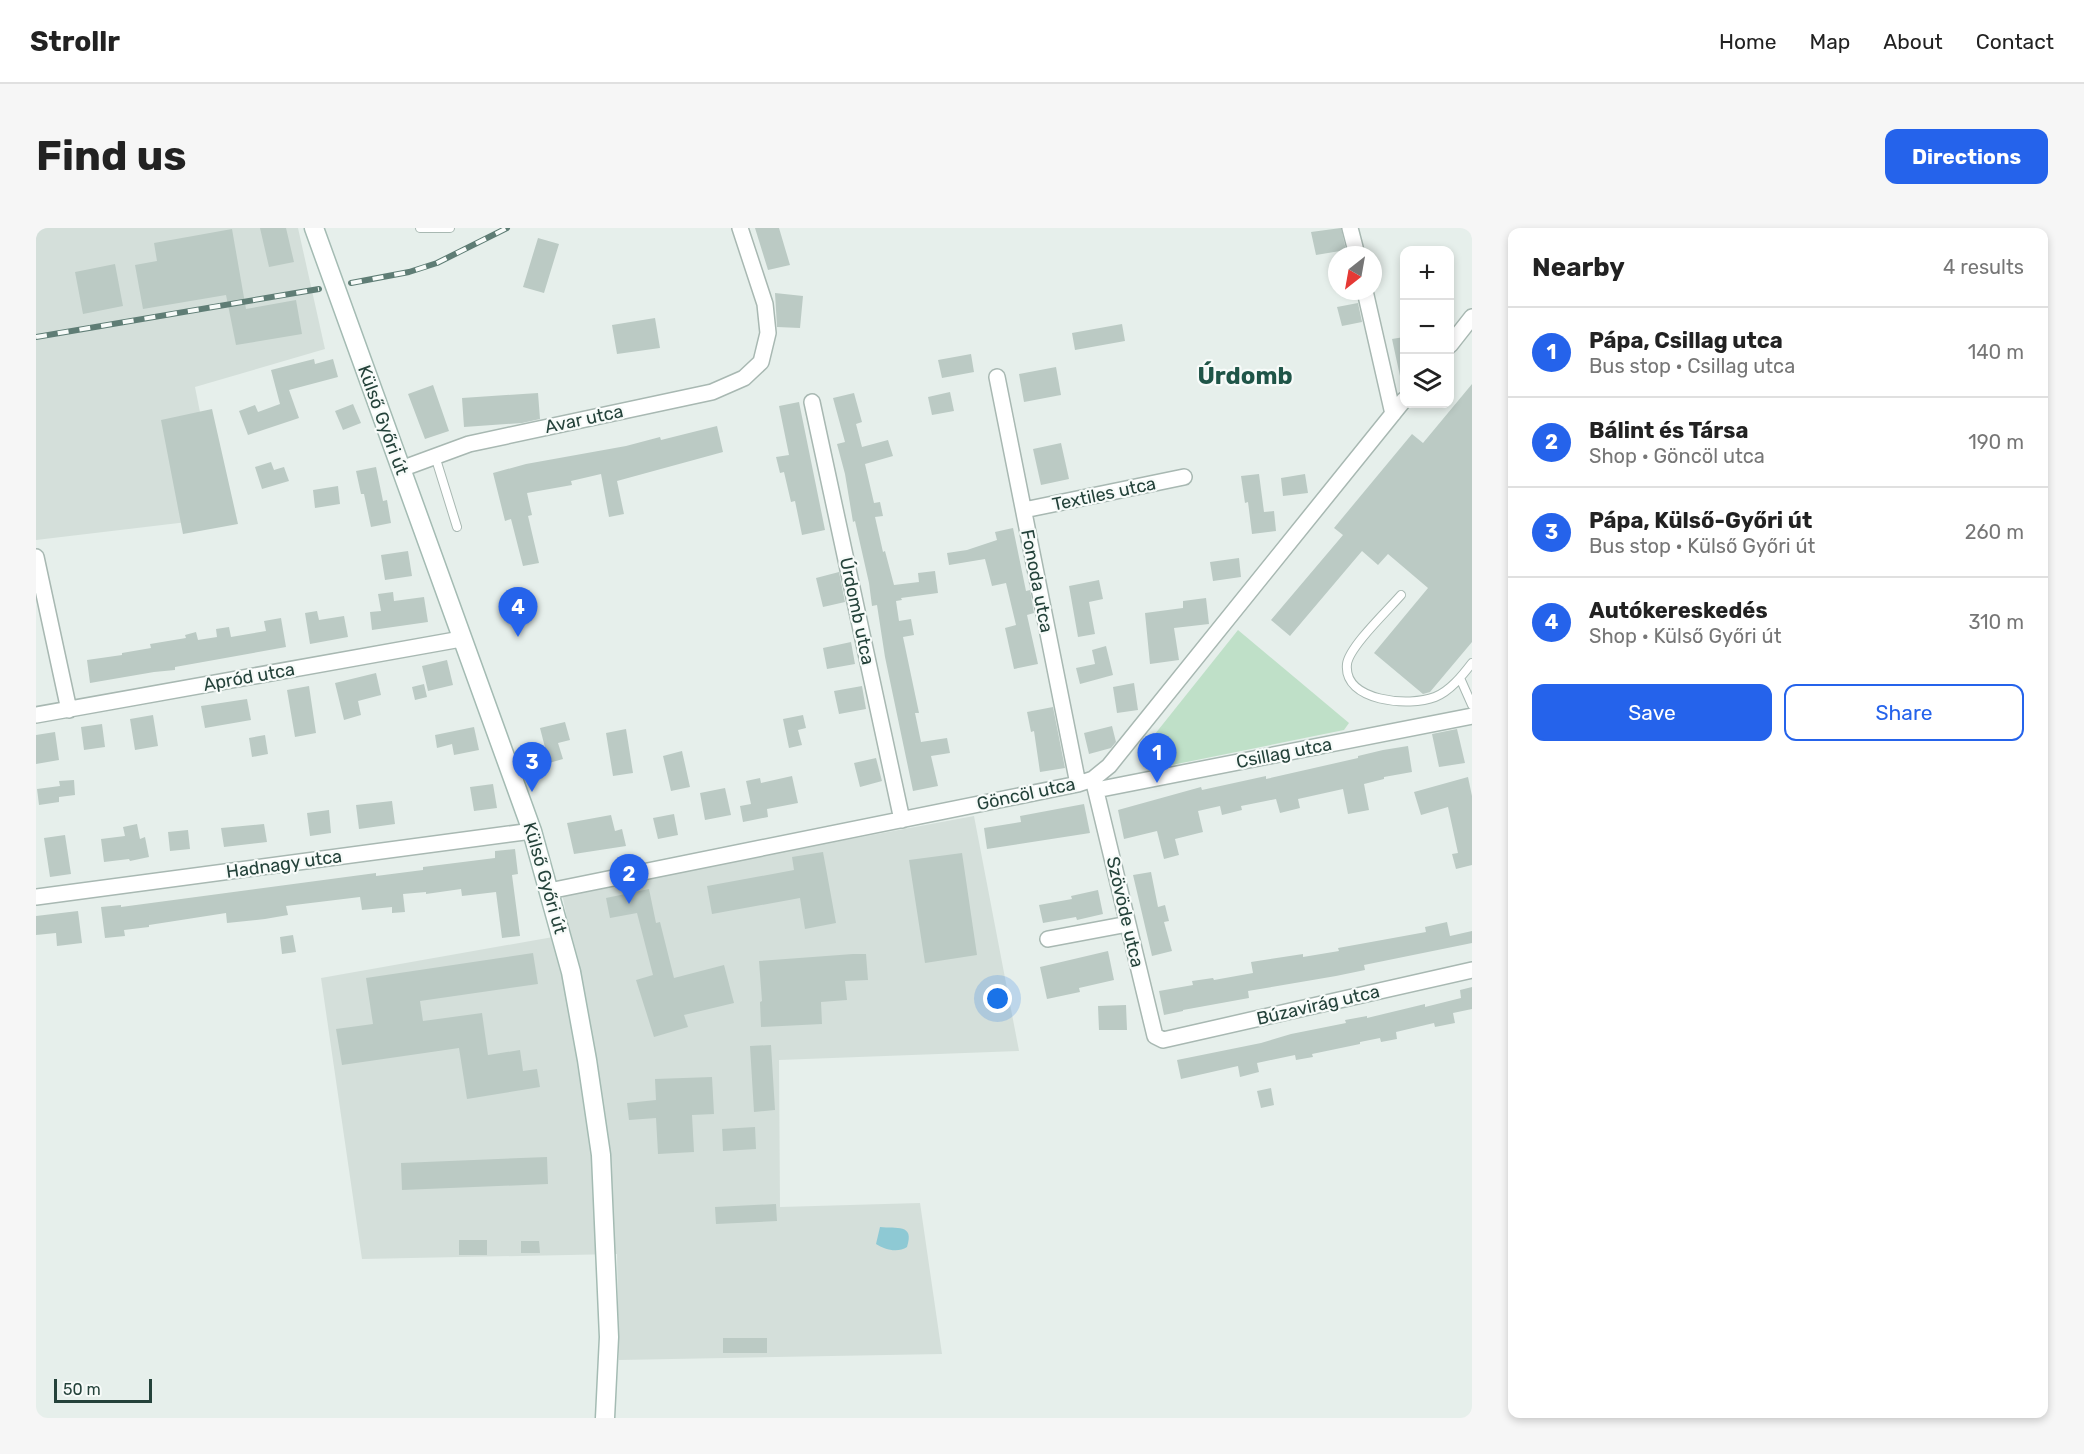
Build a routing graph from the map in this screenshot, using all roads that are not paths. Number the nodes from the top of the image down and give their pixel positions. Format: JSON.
{"nodes":[{"id":1,"x":314,"y":228,"type":"edge"},
{"id":2,"x":420,"y":228,"type":"edge"},
{"id":3,"x":450,"y":228,"type":"edge"},
{"id":4,"x":740,"y":228,"type":"edge"},
{"id":5,"x":1350,"y":228,"type":"edge"},
{"id":6,"x":1355,"y":246,"type":"edge"},
{"id":7,"x":1367,"y":300,"type":"edge"},
{"id":8,"x":1472,"y":317,"type":"edge"},
{"id":9,"x":1454,"y":339,"type":"edge"},
{"id":10,"x":997,"y":377,"type":"dead end"},
{"id":11,"x":812,"y":402,"type":"dead end"},
{"id":12,"x":1400,"y":405,"type":"edge"},
{"id":13,"x":1393,"y":414,"type":"junction"},
{"id":14,"x":435,"y":456,"type":"junction"},
{"id":15,"x":401,"y":469,"type":"junction"},
{"id":16,"x":1184,"y":477,"type":"dead end"},
{"id":17,"x":1024,"y":510,"type":"junction"},
{"id":18,"x":457,"y":527,"type":"dead end"},
{"id":19,"x":36,"y":557,"type":"edge"},
{"id":20,"x":1401,"y":595,"type":"dead end"},
{"id":21,"x":461,"y":639,"type":"junction"},
{"id":22,"x":1472,"y":663,"type":"edge"},
{"id":23,"x":1460,"y":678,"type":"junction"},
{"id":24,"x":1472,"y":705,"type":"edge"},
{"id":25,"x":69,"y":710,"type":"junction"},
{"id":26,"x":36,"y":715,"type":"edge"},
{"id":27,"x":1472,"y":716,"type":"edge"},
{"id":28,"x":1078,"y":784,"type":"junction"},
{"id":29,"x":1094,"y":784,"type":"junction"},
{"id":30,"x":902,"y":820,"type":"junction"},
{"id":31,"x":532,"y":831,"type":"junction"},
{"id":32,"x":549,"y":891,"type":"junction"},
{"id":33,"x":36,"y":897,"type":"edge"},
{"id":34,"x":1128,"y":924,"type":"junction"},
{"id":35,"x":1048,"y":939,"type":"dead end"},
{"id":36,"x":1472,"y":970,"type":"edge"},
{"id":37,"x":1163,"y":1040,"type":"joint"},
{"id":38,"x":605,"y":1418,"type":"edge"}],
"edges":[{"from":1,"to":15,"type":"main road","name":"Külső Győri út"},
{"from":2,"to":3,"type":"lane"},
{"from":4,"to":14,"type":"street","name":"Avar utca"},
{"from":5,"to":6,"type":"street"},
{"from":7,"to":13,"type":"street"},
{"from":8,"to":9,"type":"street"},
{"from":10,"to":17,"type":"street","name":"Fonoda utca"},
{"from":11,"to":30,"type":"street","name":"Úrdomb utca"},
{"from":12,"to":13,"type":"street","name":"Göncöl utca"},
{"from":13,"to":29,"type":"street","name":"Göncöl utca"},
{"from":14,"to":15,"type":"street","name":"Avar utca"},
{"from":14,"to":18,"type":"lane"},
{"from":15,"to":21,"type":"main road","name":"Külső Győri út"},
{"from":16,"to":17,"type":"street","name":"Textiles utca"},
{"from":17,"to":28,"type":"street","name":"Fonoda utca"},
{"from":19,"to":25,"type":"street"},
{"from":20,"to":23,"type":"lane"},
{"from":21,"to":25,"type":"street","name":"Apród utca"},
{"from":21,"to":31,"type":"main road","name":"Külső Győri út"},
{"from":22,"to":23,"type":"lane"},
{"from":23,"to":24,"type":"lane"},
{"from":25,"to":26,"type":"street","name":"Apród utca"},
{"from":27,"to":29,"type":"street","name":"Csillag utca"},
{"from":28,"to":29,"type":"street","name":"Göncöl utca"},
{"from":28,"to":30,"type":"street","name":"Göncöl utca"},
{"from":29,"to":34,"type":"street","name":"Szövöde utca"},
{"from":30,"to":32,"type":"street","name":"Göncöl utca"},
{"from":31,"to":32,"type":"main road","name":"Külső Győri út"},
{"from":31,"to":33,"type":"street","name":"Hadnagy utca"},
{"from":32,"to":38,"type":"main road","name":"Külső Győri út"},
{"from":34,"to":35,"type":"street"},
{"from":34,"to":37,"type":"street","name":"Szövöde utca"},
{"from":36,"to":37,"type":"street","name":"Búzavirág utca"}]}
